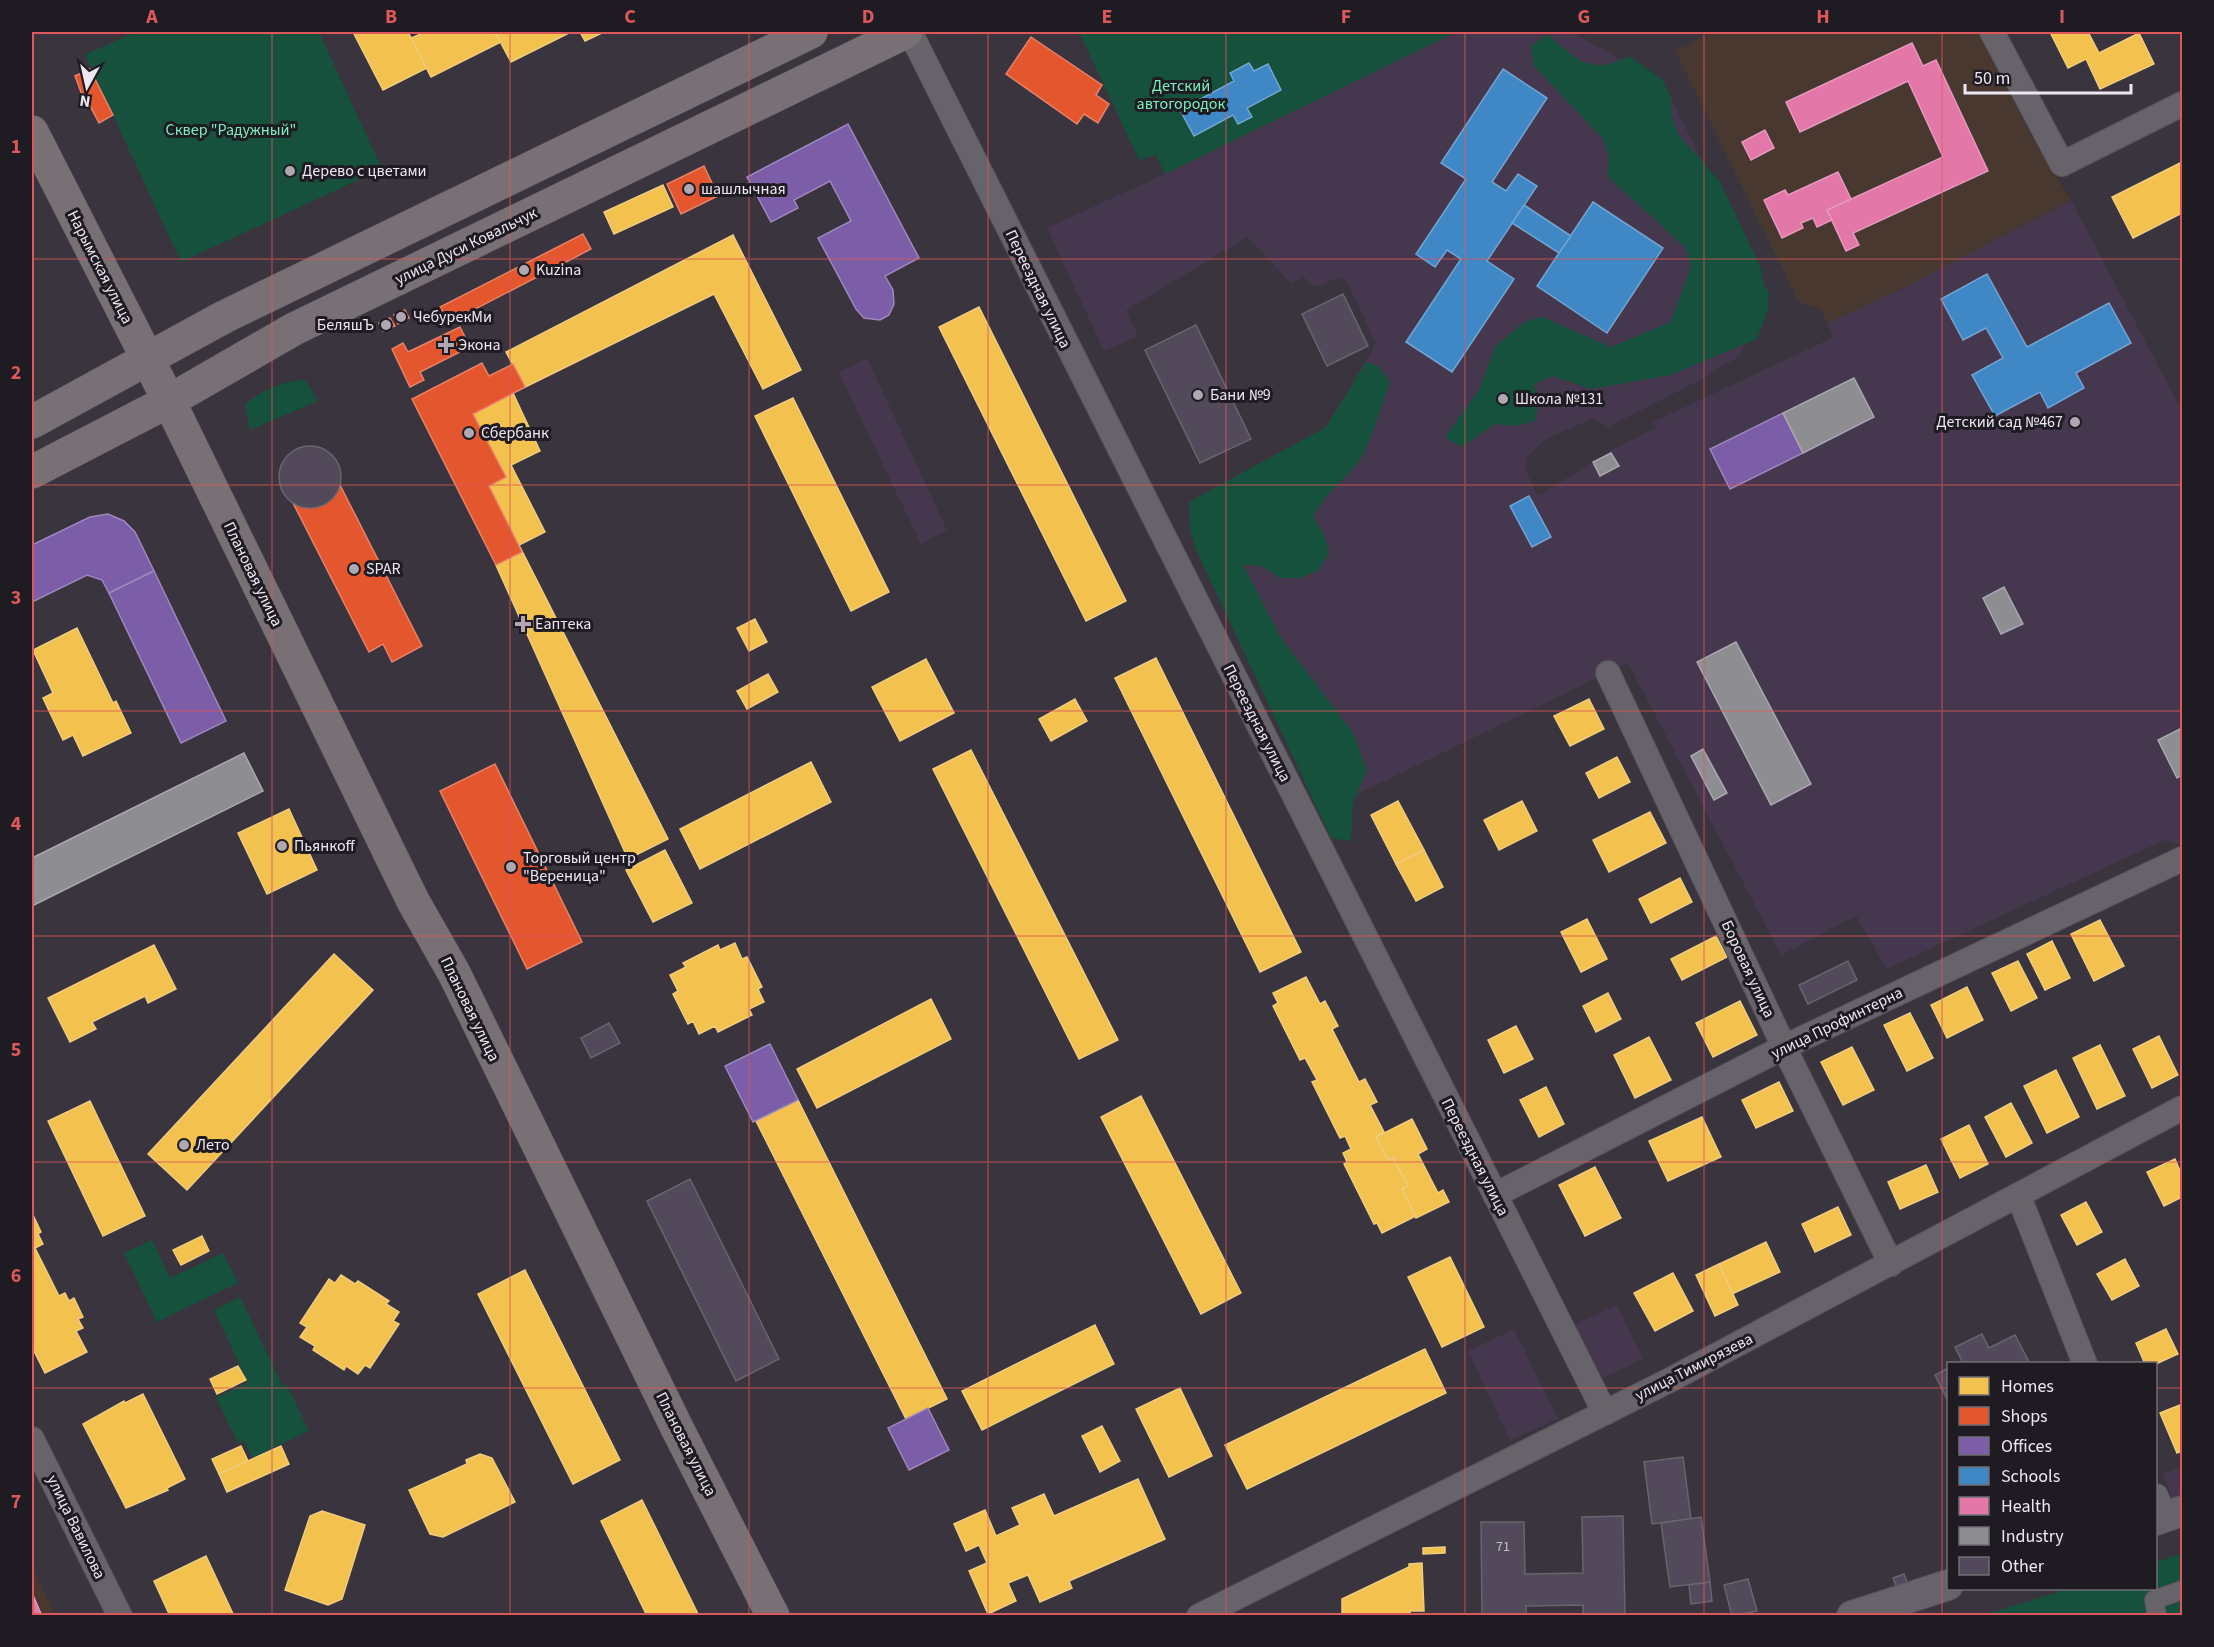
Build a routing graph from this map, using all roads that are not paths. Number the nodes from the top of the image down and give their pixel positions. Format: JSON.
{"nodes":[{"id":1,"x":811,"y":32,"type":"edge"},
{"id":2,"x":908,"y":32,"type":"edge"},
{"id":3,"x":1992,"y":32,"type":"edge"},
{"id":4,"x":2182,"y":104,"type":"edge"},
{"id":5,"x":32,"y":132,"type":"edge"},
{"id":6,"x":148,"y":360,"type":"junction"},
{"id":7,"x":169,"y":401,"type":"junction"},
{"id":8,"x":32,"y":422,"type":"edge"},
{"id":9,"x":32,"y":472,"type":"edge"},
{"id":10,"x":1608,"y":673,"type":"dead end"},
{"id":11,"x":2182,"y":859,"type":"edge"},
{"id":12,"x":1784,"y":1047,"type":"junction"},
{"id":13,"x":2182,"y":1108,"type":"edge"},
{"id":14,"x":1495,"y":1195,"type":"junction"},
{"id":15,"x":2019,"y":1197,"type":"junction"},
{"id":16,"x":1891,"y":1264,"type":"junction"},
{"id":17,"x":2084,"y":1362,"type":"edge"},
{"id":18,"x":1605,"y":1413,"type":"junction"},
{"id":19,"x":32,"y":1438,"type":"edge"},
{"id":20,"x":1947,"y":1585,"type":"edge"},
{"id":21,"x":2182,"y":1590,"type":"edge"},
{"id":22,"x":120,"y":1616,"type":"edge"},
{"id":23,"x":772,"y":1616,"type":"edge"},
{"id":24,"x":1199,"y":1616,"type":"edge"},
{"id":25,"x":1852,"y":1616,"type":"edge"},
{"id":26,"x":2157,"y":1616,"type":"edge"}],
"edges":[{"from":1,"to":6,"type":"main road"},
{"from":2,"to":7,"type":"main road","name":"улица Дуси Ковальчук"},
{"from":2,"to":14,"type":"street","name":"Переездная улица"},
{"from":3,"to":4,"type":"street"},
{"from":5,"to":6,"type":"main road","name":"Нарымская улица"},
{"from":6,"to":7,"type":"main road","name":"Нарымская улица"},
{"from":6,"to":8,"type":"main road"},
{"from":7,"to":9,"type":"main road","name":"улица Дуси Ковальчук"},
{"from":7,"to":23,"type":"main road","name":"Плановая улица"},
{"from":10,"to":12,"type":"street","name":"Боровая улица"},
{"from":11,"to":12,"type":"street","name":"улица Профинтерна"},
{"from":12,"to":14,"type":"street","name":"улица Профинтерна"},
{"from":12,"to":16,"type":"street","name":"Боровая улица"},
{"from":13,"to":15,"type":"street","name":"улица Тимирязева"},
{"from":14,"to":18,"type":"street","name":"Переездная улица"},
{"from":15,"to":16,"type":"street","name":"улица Тимирязева"},
{"from":15,"to":17,"type":"street"},
{"from":16,"to":18,"type":"street","name":"улица Тимирязева"},
{"from":18,"to":24,"type":"street","name":"улица Тимирязева"},
{"from":19,"to":22,"type":"street","name":"улица Вавилова"},
{"from":20,"to":25,"type":"street"},
{"from":21,"to":26,"type":"street"}]}
